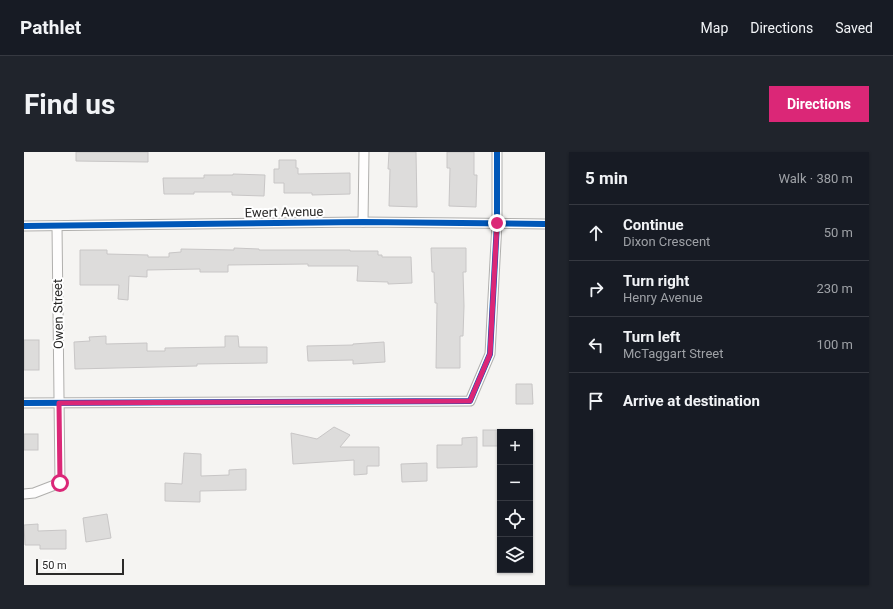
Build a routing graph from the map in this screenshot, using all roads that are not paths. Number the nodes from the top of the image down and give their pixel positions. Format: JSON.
{"nodes":[{"id":1,"x":364,"y":152,"type":"edge"},
{"id":2,"x":497,"y":152,"type":"edge"},
{"id":3,"x":363,"y":222,"type":"junction"},
{"id":4,"x":497,"y":223,"type":"junction"},
{"id":5,"x":545,"y":224,"type":"edge"},
{"id":6,"x":24,"y":226,"type":"edge"},
{"id":7,"x":56,"y":226,"type":"junction"},
{"id":8,"x":24,"y":403,"type":"edge"},
{"id":9,"x":59,"y":403,"type":"junction"},
{"id":10,"x":24,"y":494,"type":"edge"}],
"edges":[{"from":1,"to":3,"type":"street"},
{"from":2,"to":4,"type":"street"},
{"from":3,"to":4,"type":"street","name":"Ewert Avenue"},
{"from":3,"to":7,"type":"street","name":"Ewert Avenue"},
{"from":4,"to":5,"type":"street","name":"Ewert Avenue"},
{"from":4,"to":9,"type":"street"},
{"from":6,"to":7,"type":"street","name":"Ewert Avenue"},
{"from":7,"to":9,"type":"street","name":"Owen Street"},
{"from":8,"to":9,"type":"street"},
{"from":9,"to":10,"type":"street","name":"Owen Street"}]}
